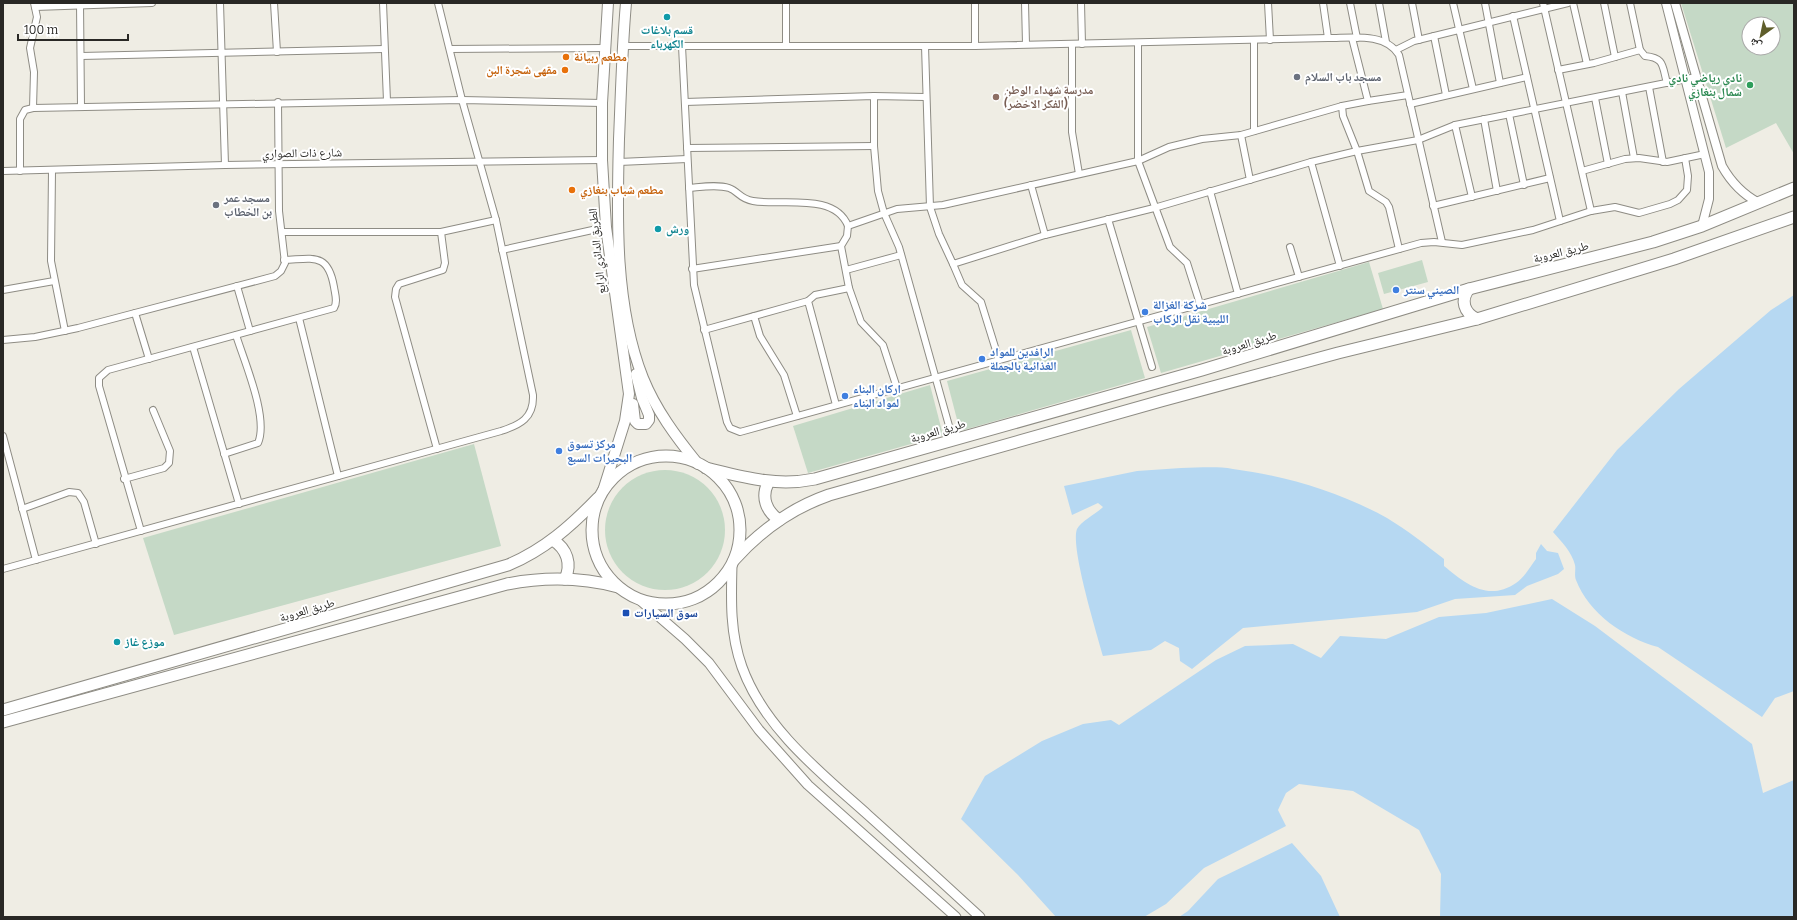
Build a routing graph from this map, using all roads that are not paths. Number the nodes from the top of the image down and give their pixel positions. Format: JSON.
{"nodes":[{"id":1,"x":152,"y":3,"type":"edge"},
{"id":2,"x":220,"y":3,"type":"edge"},
{"id":3,"x":274,"y":3,"type":"edge"},
{"id":4,"x":383,"y":3,"type":"edge"},
{"id":5,"x":438,"y":3,"type":"edge"},
{"id":6,"x":608,"y":3,"type":"edge"},
{"id":7,"x":626,"y":3,"type":"edge"},
{"id":8,"x":786,"y":3,"type":"edge"},
{"id":9,"x":975,"y":3,"type":"edge"},
{"id":10,"x":1025,"y":3,"type":"edge"},
{"id":11,"x":1081,"y":3,"type":"edge"},
{"id":12,"x":1268,"y":3,"type":"edge"},
{"id":13,"x":1323,"y":3,"type":"edge"},
{"id":14,"x":1350,"y":3,"type":"edge"},
{"id":15,"x":1379,"y":3,"type":"edge"},
{"id":16,"x":1412,"y":3,"type":"edge"},
{"id":17,"x":1453,"y":3,"type":"edge"},
{"id":18,"x":1485,"y":3,"type":"edge"},
{"id":19,"x":1568,"y":3,"type":"edge"},
{"id":20,"x":1573,"y":3,"type":"edge"},
{"id":21,"x":1604,"y":3,"type":"edge"},
{"id":22,"x":1630,"y":3,"type":"edge"},
{"id":23,"x":1666,"y":3,"type":"edge"},
{"id":24,"x":1675,"y":3,"type":"edge"},
{"id":25,"x":80,"y":4,"type":"edge"},
{"id":26,"x":34,"y":5,"type":"edge"},
{"id":27,"x":1544,"y":6,"type":"edge"},
{"id":28,"x":1513,"y":16,"type":"junction"},
{"id":29,"x":1488,"y":23,"type":"junction"},
{"id":30,"x":1459,"y":30,"type":"junction"},
{"id":31,"x":1434,"y":36,"type":"junction"},
{"id":32,"x":1328,"y":38,"type":"junction"},
{"id":33,"x":1354,"y":38,"type":"junction"},
{"id":34,"x":1254,"y":40,"type":"junction"},
{"id":35,"x":1270,"y":40,"type":"junction"},
{"id":36,"x":1419,"y":40,"type":"junction"},
{"id":37,"x":1386,"y":42,"type":"junction"},
{"id":38,"x":1138,"y":43,"type":"junction"},
{"id":39,"x":1026,"y":44,"type":"junction"},
{"id":40,"x":1072,"y":44,"type":"junction"},
{"id":41,"x":1082,"y":44,"type":"junction"},
{"id":42,"x":622,"y":46,"type":"junction"},
{"id":43,"x":682,"y":46,"type":"junction"},
{"id":44,"x":786,"y":46,"type":"junction"},
{"id":45,"x":925,"y":46,"type":"junction"},
{"id":46,"x":975,"y":46,"type":"junction"},
{"id":47,"x":605,"y":48,"type":"junction"},
{"id":48,"x":384,"y":49,"type":"junction"},
{"id":49,"x":450,"y":49,"type":"junction"},
{"id":50,"x":1396,"y":50,"type":"junction"},
{"id":51,"x":1640,"y":50,"type":"junction"},
{"id":52,"x":277,"y":52,"type":"junction"},
{"id":53,"x":221,"y":53,"type":"junction"},
{"id":54,"x":81,"y":56,"type":"junction"},
{"id":55,"x":1615,"y":57,"type":"junction"},
{"id":56,"x":1587,"y":64,"type":"junction"},
{"id":57,"x":1558,"y":70,"type":"junction"},
{"id":58,"x":1527,"y":77,"type":"junction"},
{"id":59,"x":1696,"y":77,"type":"junction"},
{"id":60,"x":1686,"y":79,"type":"junction"},
{"id":61,"x":1500,"y":83,"type":"junction"},
{"id":62,"x":1668,"y":83,"type":"junction"},
{"id":63,"x":1649,"y":87,"type":"junction"},
{"id":64,"x":1473,"y":89,"type":"junction"},
{"id":65,"x":1622,"y":92,"type":"junction"},
{"id":66,"x":1408,"y":94,"type":"junction"},
{"id":67,"x":1446,"y":95,"type":"junction"},
{"id":68,"x":874,"y":96,"type":"junction"},
{"id":69,"x":925,"y":97,"type":"junction"},
{"id":70,"x":1595,"y":98,"type":"junction"},
{"id":71,"x":462,"y":100,"type":"junction"},
{"id":72,"x":387,"y":101,"type":"junction"},
{"id":73,"x":1368,"y":101,"type":"junction"},
{"id":74,"x":278,"y":102,"type":"junction"},
{"id":75,"x":685,"y":102,"type":"junction"},
{"id":76,"x":224,"y":103,"type":"junction"},
{"id":77,"x":602,"y":103,"type":"junction"},
{"id":78,"x":1566,"y":103,"type":"junction"},
{"id":79,"x":1410,"y":104,"type":"junction"},
{"id":80,"x":1342,"y":106,"type":"junction"},
{"id":81,"x":81,"y":107,"type":"junction"},
{"id":82,"x":33,"y":108,"type":"junction"},
{"id":83,"x":1535,"y":110,"type":"junction"},
{"id":84,"x":1509,"y":114,"type":"junction"},
{"id":85,"x":1484,"y":119,"type":"junction"},
{"id":86,"x":1455,"y":125,"type":"junction"},
{"id":87,"x":1254,"y":131,"type":"junction"},
{"id":88,"x":1241,"y":135,"type":"junction"},
{"id":89,"x":1418,"y":140,"type":"junction"},
{"id":90,"x":874,"y":146,"type":"junction"},
{"id":91,"x":687,"y":148,"type":"junction"},
{"id":92,"x":1357,"y":151,"type":"junction"},
{"id":93,"x":1705,"y":154,"type":"junction"},
{"id":94,"x":1634,"y":158,"type":"junction"},
{"id":95,"x":1685,"y":158,"type":"junction"},
{"id":96,"x":687,"y":159,"type":"junction"},
{"id":97,"x":602,"y":160,"type":"junction"},
{"id":98,"x":1138,"y":161,"type":"junction"},
{"id":99,"x":619,"y":162,"type":"junction"},
{"id":100,"x":1311,"y":162,"type":"junction"},
{"id":101,"x":1663,"y":162,"type":"junction"},
{"id":102,"x":480,"y":163,"type":"junction"},
{"id":103,"x":279,"y":164,"type":"junction"},
{"id":104,"x":1608,"y":164,"type":"junction"},
{"id":105,"x":225,"y":165,"type":"junction"},
{"id":106,"x":3,"y":171,"type":"edge"},
{"id":107,"x":20,"y":171,"type":"junction"},
{"id":108,"x":52,"y":171,"type":"junction"},
{"id":109,"x":1582,"y":171,"type":"junction"},
{"id":110,"x":1079,"y":174,"type":"junction"},
{"id":111,"x":1550,"y":178,"type":"junction"},
{"id":112,"x":1250,"y":180,"type":"junction"},
{"id":113,"x":1031,"y":185,"type":"junction"},
{"id":114,"x":1524,"y":185,"type":"junction"},
{"id":115,"x":689,"y":188,"type":"junction"},
{"id":116,"x":1794,"y":188,"type":"edge"},
{"id":117,"x":1210,"y":191,"type":"junction"},
{"id":118,"x":1497,"y":191,"type":"junction"},
{"id":119,"x":1472,"y":197,"type":"junction"},
{"id":120,"x":1759,"y":203,"type":"junction"},
{"id":121,"x":1433,"y":206,"type":"junction"},
{"id":122,"x":930,"y":207,"type":"junction"},
{"id":123,"x":1154,"y":208,"type":"junction"},
{"id":124,"x":1591,"y":211,"type":"junction"},
{"id":125,"x":884,"y":213,"type":"junction"},
{"id":126,"x":1794,"y":217,"type":"edge"},
{"id":127,"x":1108,"y":219,"type":"junction"},
{"id":128,"x":496,"y":220,"type":"junction"},
{"id":129,"x":1560,"y":221,"type":"junction"},
{"id":130,"x":848,"y":226,"type":"junction"},
{"id":131,"x":1702,"y":226,"type":"junction"},
{"id":132,"x":606,"y":228,"type":"junction"},
{"id":133,"x":282,"y":232,"type":"junction"},
{"id":134,"x":441,"y":232,"type":"junction"},
{"id":135,"x":1045,"y":235,"type":"junction"},
{"id":136,"x":1442,"y":242,"type":"junction"},
{"id":137,"x":841,"y":246,"type":"junction"},
{"id":138,"x":1290,"y":247,"type":"dead end"},
{"id":139,"x":1399,"y":249,"type":"junction"},
{"id":140,"x":502,"y":250,"type":"junction"},
{"id":141,"x":901,"y":255,"type":"junction"},
{"id":142,"x":284,"y":260,"type":"junction"},
{"id":143,"x":953,"y":264,"type":"junction"},
{"id":144,"x":1340,"y":266,"type":"junction"},
{"id":145,"x":692,"y":268,"type":"junction"},
{"id":146,"x":846,"y":270,"type":"junction"},
{"id":147,"x":1299,"y":277,"type":"junction"},
{"id":148,"x":54,"y":281,"type":"junction"},
{"id":149,"x":237,"y":286,"type":"junction"},
{"id":150,"x":849,"y":288,"type":"junction"},
{"id":151,"x":1469,"y":289,"type":"junction"},
{"id":152,"x":3,"y":290,"type":"edge"},
{"id":153,"x":1238,"y":294,"type":"junction"},
{"id":154,"x":808,"y":301,"type":"junction"},
{"id":155,"x":1200,"y":304,"type":"junction"},
{"id":156,"x":135,"y":313,"type":"junction"},
{"id":157,"x":754,"y":316,"type":"junction"},
{"id":158,"x":299,"y":318,"type":"junction"},
{"id":159,"x":1477,"y":319,"type":"junction"},
{"id":160,"x":1138,"y":321,"type":"junction"},
{"id":161,"x":704,"y":330,"type":"junction"},
{"id":162,"x":65,"y":331,"type":"junction"},
{"id":163,"x":250,"y":331,"type":"junction"},
{"id":164,"x":236,"y":335,"type":"junction"},
{"id":165,"x":3,"y":340,"type":"edge"},
{"id":166,"x":193,"y":347,"type":"junction"},
{"id":167,"x":634,"y":353,"type":"junction"},
{"id":168,"x":149,"y":359,"type":"junction"},
{"id":169,"x":999,"y":360,"type":"junction"},
{"id":170,"x":1152,"y":367,"type":"dead end"},
{"id":171,"x":937,"y":378,"type":"junction"},
{"id":172,"x":628,"y":387,"type":"junction"},
{"id":173,"x":897,"y":388,"type":"junction"},
{"id":174,"x":836,"y":406,"type":"junction"},
{"id":175,"x":153,"y":410,"type":"dead end"},
{"id":176,"x":797,"y":416,"type":"junction"},
{"id":177,"x":3,"y":436,"type":"edge"},
{"id":178,"x":953,"y":440,"type":"junction"},
{"id":179,"x":437,"y":449,"type":"junction"},
{"id":180,"x":224,"y":454,"type":"junction"},
{"id":181,"x":702,"y":466,"type":"junction"},
{"id":182,"x":338,"y":476,"type":"junction"},
{"id":183,"x":124,"y":478,"type":"junction"},
{"id":184,"x":768,"y":483,"type":"junction"},
{"id":185,"x":601,"y":494,"type":"junction"},
{"id":186,"x":239,"y":504,"type":"junction"},
{"id":187,"x":22,"y":509,"type":"junction"},
{"id":188,"x":780,"y":520,"type":"junction"},
{"id":189,"x":141,"y":531,"type":"junction"},
{"id":190,"x":553,"y":540,"type":"junction"},
{"id":191,"x":96,"y":544,"type":"junction"},
{"id":192,"x":36,"y":560,"type":"junction"},
{"id":193,"x":733,"y":563,"type":"junction"},
{"id":194,"x":3,"y":569,"type":"edge"},
{"id":195,"x":565,"y":579,"type":"junction"},
{"id":196,"x":618,"y":587,"type":"junction"},
{"id":197,"x":640,"y":600,"type":"junction"},
{"id":198,"x":3,"y":710,"type":"edge"},
{"id":199,"x":3,"y":722,"type":"edge"},
{"id":200,"x":956,"y":917,"type":"edge"},
{"id":201,"x":980,"y":917,"type":"edge"}],
"edges":[{"from":1,"to":25,"type":"street"},
{"from":2,"to":53,"type":"street"},
{"from":3,"to":52,"type":"street"},
{"from":4,"to":48,"type":"street"},
{"from":5,"to":49,"type":"street"},
{"from":6,"to":47,"type":"main road","name":"الطريق الدائري الرابع"},
{"from":7,"to":42,"type":"main road","name":"الطريق الدائري الرابع"},
{"from":8,"to":44,"type":"street"},
{"from":9,"to":46,"type":"street"},
{"from":10,"to":39,"type":"street"},
{"from":11,"to":41,"type":"street"},
{"from":12,"to":35,"type":"street"},
{"from":13,"to":32,"type":"street"},
{"from":14,"to":33,"type":"street"},
{"from":15,"to":37,"type":"street"},
{"from":16,"to":36,"type":"street"},
{"from":17,"to":30,"type":"street"},
{"from":18,"to":29,"type":"street"},
{"from":19,"to":27,"type":"street"},
{"from":20,"to":56,"type":"street"},
{"from":21,"to":55,"type":"street"},
{"from":22,"to":51,"type":"street"},
{"from":23,"to":60,"type":"street"},
{"from":24,"to":59,"type":"street"},
{"from":25,"to":26,"type":"street"},
{"from":25,"to":54,"type":"street"},
{"from":26,"to":82,"type":"street"},
{"from":27,"to":28,"type":"street"},
{"from":27,"to":57,"type":"street"},
{"from":28,"to":29,"type":"street"},
{"from":28,"to":58,"type":"street"},
{"from":29,"to":30,"type":"street"},
{"from":29,"to":61,"type":"street"},
{"from":30,"to":31,"type":"street"},
{"from":30,"to":64,"type":"street"},
{"from":31,"to":36,"type":"street"},
{"from":31,"to":67,"type":"street"},
{"from":32,"to":33,"type":"street"},
{"from":32,"to":35,"type":"street"},
{"from":33,"to":37,"type":"street"},
{"from":33,"to":73,"type":"street"},
{"from":34,"to":35,"type":"street"},
{"from":34,"to":38,"type":"street"},
{"from":34,"to":87,"type":"street"},
{"from":36,"to":50,"type":"street"},
{"from":37,"to":50,"type":"street"},
{"from":38,"to":41,"type":"street"},
{"from":38,"to":98,"type":"street"},
{"from":39,"to":40,"type":"street"},
{"from":39,"to":46,"type":"street"},
{"from":40,"to":41,"type":"street"},
{"from":40,"to":110,"type":"street"},
{"from":42,"to":43,"type":"street"},
{"from":42,"to":99,"type":"main road","name":"الطريق الدائري الرابع"},
{"from":43,"to":44,"type":"street"},
{"from":43,"to":75,"type":"street"},
{"from":44,"to":45,"type":"street"},
{"from":45,"to":46,"type":"street"},
{"from":45,"to":69,"type":"street"},
{"from":47,"to":49,"type":"street"},
{"from":47,"to":77,"type":"main road","name":"الطريق الدائري الرابع"},
{"from":48,"to":52,"type":"street"},
{"from":48,"to":72,"type":"street"},
{"from":49,"to":71,"type":"street"},
{"from":50,"to":66,"type":"street"},
{"from":51,"to":55,"type":"street"},
{"from":51,"to":62,"type":"street"},
{"from":52,"to":53,"type":"street"},
{"from":53,"to":54,"type":"street"},
{"from":53,"to":76,"type":"street"},
{"from":54,"to":81,"type":"street"},
{"from":55,"to":56,"type":"street"},
{"from":56,"to":57,"type":"street"},
{"from":57,"to":78,"type":"street"},
{"from":58,"to":61,"type":"street"},
{"from":58,"to":83,"type":"street"},
{"from":59,"to":60,"type":"street"},
{"from":59,"to":120,"type":"street"},
{"from":60,"to":62,"type":"street"},
{"from":60,"to":93,"type":"street"},
{"from":61,"to":64,"type":"street"},
{"from":62,"to":63,"type":"street"},
{"from":63,"to":65,"type":"street"},
{"from":63,"to":101,"type":"street"},
{"from":64,"to":67,"type":"street"},
{"from":65,"to":70,"type":"street"},
{"from":65,"to":94,"type":"street"},
{"from":66,"to":73,"type":"street"},
{"from":66,"to":79,"type":"street"},
{"from":67,"to":79,"type":"street"},
{"from":68,"to":69,"type":"street"},
{"from":68,"to":75,"type":"street"},
{"from":68,"to":90,"type":"street"},
{"from":69,"to":122,"type":"street"},
{"from":70,"to":78,"type":"street"},
{"from":70,"to":104,"type":"street"},
{"from":71,"to":72,"type":"street"},
{"from":71,"to":77,"type":"street"},
{"from":71,"to":102,"type":"street"},
{"from":72,"to":74,"type":"street"},
{"from":73,"to":80,"type":"street"},
{"from":74,"to":76,"type":"street"},
{"from":74,"to":103,"type":"street"},
{"from":75,"to":91,"type":"street"},
{"from":76,"to":81,"type":"street"},
{"from":76,"to":105,"type":"street"},
{"from":77,"to":97,"type":"main road","name":"الطريق الدائري الرابع"},
{"from":78,"to":83,"type":"street"},
{"from":78,"to":109,"type":"street"},
{"from":79,"to":89,"type":"street"},
{"from":80,"to":87,"type":"street"},
{"from":80,"to":92,"type":"street"},
{"from":81,"to":82,"type":"street"},
{"from":82,"to":107,"type":"street"},
{"from":83,"to":84,"type":"street"},
{"from":83,"to":111,"type":"street"},
{"from":84,"to":85,"type":"street"},
{"from":84,"to":114,"type":"street"},
{"from":85,"to":86,"type":"street"},
{"from":85,"to":118,"type":"street"},
{"from":86,"to":89,"type":"street"},
{"from":86,"to":119,"type":"street"},
{"from":87,"to":88,"type":"street"},
{"from":88,"to":98,"type":"street"},
{"from":88,"to":112,"type":"street"},
{"from":89,"to":92,"type":"street"},
{"from":89,"to":121,"type":"street"},
{"from":90,"to":91,"type":"street"},
{"from":90,"to":125,"type":"street"},
{"from":91,"to":96,"type":"street"},
{"from":92,"to":100,"type":"street"},
{"from":92,"to":139,"type":"street"},
{"from":93,"to":95,"type":"street"},
{"from":93,"to":131,"type":"street"},
{"from":94,"to":101,"type":"street"},
{"from":94,"to":104,"type":"street"},
{"from":95,"to":101,"type":"street"},
{"from":95,"to":124,"type":"street"},
{"from":96,"to":99,"type":"street"},
{"from":96,"to":115,"type":"street"},
{"from":97,"to":102,"type":"street","name":"شارع ذات الصواري"},
{"from":97,"to":132,"type":"main road","name":"الطريق الدائري الرابع"},
{"from":98,"to":110,"type":"street"},
{"from":98,"to":123,"type":"street"},
{"from":99,"to":167,"type":"main road","name":"الطريق الدائري الرابع"},
{"from":100,"to":112,"type":"street"},
{"from":100,"to":144,"type":"street"},
{"from":102,"to":103,"type":"street","name":"شارع ذات الصواري"},
{"from":102,"to":128,"type":"street"},
{"from":103,"to":105,"type":"street","name":"شارع ذات الصواري"},
{"from":103,"to":133,"type":"street"},
{"from":104,"to":109,"type":"street"},
{"from":105,"to":108,"type":"street","name":"شارع ذات الصواري"},
{"from":106,"to":107,"type":"street","name":"شارع ذات الصواري"},
{"from":107,"to":108,"type":"street","name":"شارع ذات الصواري"},
{"from":108,"to":148,"type":"street"},
{"from":109,"to":124,"type":"street"},
{"from":110,"to":113,"type":"street"},
{"from":111,"to":114,"type":"street"},
{"from":111,"to":129,"type":"street"},
{"from":112,"to":117,"type":"street"},
{"from":113,"to":122,"type":"street"},
{"from":113,"to":135,"type":"street"},
{"from":114,"to":118,"type":"street"},
{"from":115,"to":130,"type":"street"},
{"from":115,"to":145,"type":"street"},
{"from":116,"to":120,"type":"highway","name":"طريق العروبة"},
{"from":117,"to":123,"type":"street"},
{"from":117,"to":153,"type":"street"},
{"from":118,"to":119,"type":"street"},
{"from":119,"to":121,"type":"street"},
{"from":120,"to":131,"type":"highway","name":"طريق العروبة"},
{"from":121,"to":136,"type":"street"},
{"from":122,"to":125,"type":"street"},
{"from":122,"to":143,"type":"street"},
{"from":123,"to":127,"type":"street"},
{"from":123,"to":155,"type":"street"},
{"from":124,"to":129,"type":"street"},
{"from":125,"to":130,"type":"street"},
{"from":125,"to":141,"type":"street"},
{"from":126,"to":159,"type":"highway"},
{"from":127,"to":135,"type":"street"},
{"from":127,"to":160,"type":"street"},
{"from":128,"to":134,"type":"street"},
{"from":128,"to":140,"type":"street"},
{"from":129,"to":136,"type":"street"},
{"from":130,"to":137,"type":"street"},
{"from":131,"to":151,"type":"highway","name":"طريق العروبة"},
{"from":132,"to":140,"type":"street"},
{"from":132,"to":172,"type":"main road","name":"الطريق الدائري الرابع"},
{"from":133,"to":134,"type":"street"},
{"from":133,"to":142,"type":"street"},
{"from":134,"to":179,"type":"street"},
{"from":135,"to":143,"type":"street"},
{"from":136,"to":139,"type":"street"},
{"from":137,"to":145,"type":"street"},
{"from":137,"to":146,"type":"street"},
{"from":138,"to":147,"type":"street"},
{"from":139,"to":144,"type":"street"},
{"from":140,"to":179,"type":"street"},
{"from":141,"to":146,"type":"street"},
{"from":141,"to":171,"type":"street"},
{"from":142,"to":149,"type":"street"},
{"from":142,"to":158,"type":"street"},
{"from":143,"to":169,"type":"street"},
{"from":144,"to":147,"type":"street"},
{"from":145,"to":161,"type":"street"},
{"from":146,"to":150,"type":"street"},
{"from":147,"to":153,"type":"street"},
{"from":148,"to":152,"type":"street"},
{"from":148,"to":162,"type":"street"},
{"from":149,"to":156,"type":"street"},
{"from":149,"to":163,"type":"street"},
{"from":150,"to":154,"type":"street"},
{"from":150,"to":173,"type":"street"},
{"from":151,"to":159,"type":"highway"},
{"from":151,"to":178,"type":"highway","name":"طريق العروبة"},
{"from":153,"to":155,"type":"street"},
{"from":154,"to":157,"type":"street"},
{"from":154,"to":174,"type":"street"},
{"from":155,"to":160,"type":"street"},
{"from":156,"to":162,"type":"street"},
{"from":156,"to":168,"type":"street"},
{"from":157,"to":161,"type":"street"},
{"from":157,"to":176,"type":"street"},
{"from":158,"to":163,"type":"street"},
{"from":158,"to":182,"type":"street"},
{"from":159,"to":188,"type":"highway"},
{"from":160,"to":169,"type":"street"},
{"from":160,"to":170,"type":"street"},
{"from":161,"to":176,"type":"street"},
{"from":162,"to":165,"type":"street"},
{"from":163,"to":164,"type":"street"},
{"from":164,"to":166,"type":"street"},
{"from":164,"to":180,"type":"street"},
{"from":166,"to":168,"type":"street"},
{"from":166,"to":180,"type":"street"},
{"from":167,"to":172,"type":"main road"},
{"from":167,"to":181,"type":"main road","name":"الطريق الدائري الرابع"},
{"from":168,"to":183,"type":"street"},
{"from":169,"to":171,"type":"street"},
{"from":171,"to":173,"type":"street"},
{"from":171,"to":178,"type":"street"},
{"from":172,"to":185,"type":"main road","name":"الطريق الدائري الرابع"},
{"from":173,"to":174,"type":"street"},
{"from":174,"to":176,"type":"street"},
{"from":175,"to":183,"type":"street"},
{"from":177,"to":187,"type":"street"},
{"from":178,"to":184,"type":"highway","name":"طريق العروبة"},
{"from":179,"to":182,"type":"street"},
{"from":180,"to":186,"type":"street"},
{"from":181,"to":184,"type":"highway","name":"طريق العروبة"},
{"from":181,"to":185,"type":"highway","name":"طريق العروبة"},
{"from":181,"to":193,"type":"highway"},
{"from":182,"to":186,"type":"street"},
{"from":183,"to":189,"type":"street"},
{"from":184,"to":188,"type":"highway"},
{"from":185,"to":190,"type":"highway","name":"طريق العروبة"},
{"from":185,"to":196,"type":"highway"},
{"from":186,"to":189,"type":"street"},
{"from":187,"to":191,"type":"street"},
{"from":187,"to":192,"type":"street"},
{"from":188,"to":193,"type":"highway"},
{"from":189,"to":191,"type":"street"},
{"from":190,"to":195,"type":"highway"},
{"from":190,"to":198,"type":"highway","name":"طريق العروبة"},
{"from":191,"to":192,"type":"street"},
{"from":192,"to":194,"type":"street"},
{"from":193,"to":197,"type":"highway"},
{"from":193,"to":201,"type":"main road"},
{"from":195,"to":196,"type":"highway"},
{"from":195,"to":199,"type":"highway"},
{"from":196,"to":197,"type":"highway"},
{"from":197,"to":200,"type":"main road"}]}
